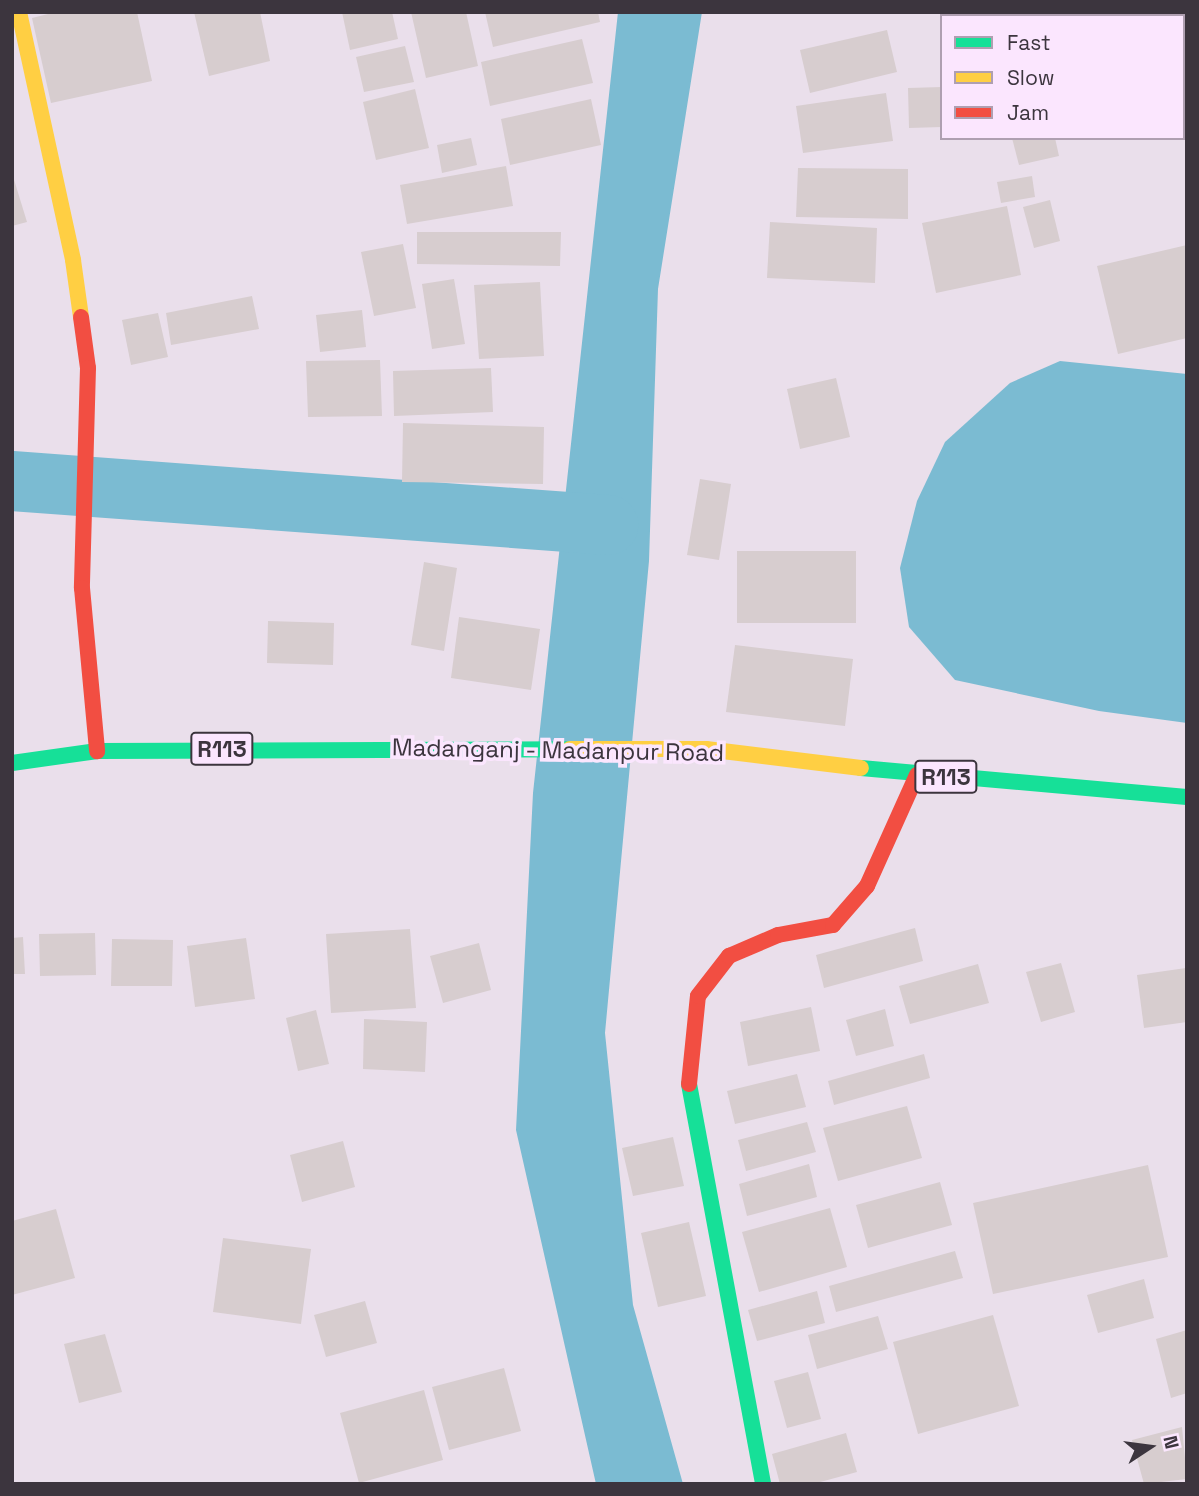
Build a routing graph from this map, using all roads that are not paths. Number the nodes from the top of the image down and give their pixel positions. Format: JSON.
{"nodes":[{"id":1,"x":19,"y":12,"type":"edge"},
{"id":2,"x":97,"y":751,"type":"junction"},
{"id":3,"x":12,"y":763,"type":"edge"},
{"id":4,"x":917,"y":775,"type":"junction"},
{"id":5,"x":1187,"y":797,"type":"edge"},
{"id":6,"x":763,"y":1484,"type":"edge"}],
"edges":[{"from":1,"to":2,"type":"street"},
{"from":2,"to":3,"type":"street","name":"Madanganj - Madanpur Road","number":"R113"},
{"from":2,"to":4,"type":"street","name":"Madanganj - Madanpur Road","number":"R113"},
{"from":4,"to":5,"type":"street","name":"Madanganj - Madanpur Road","number":"R113"},
{"from":4,"to":6,"type":"street"}]}
